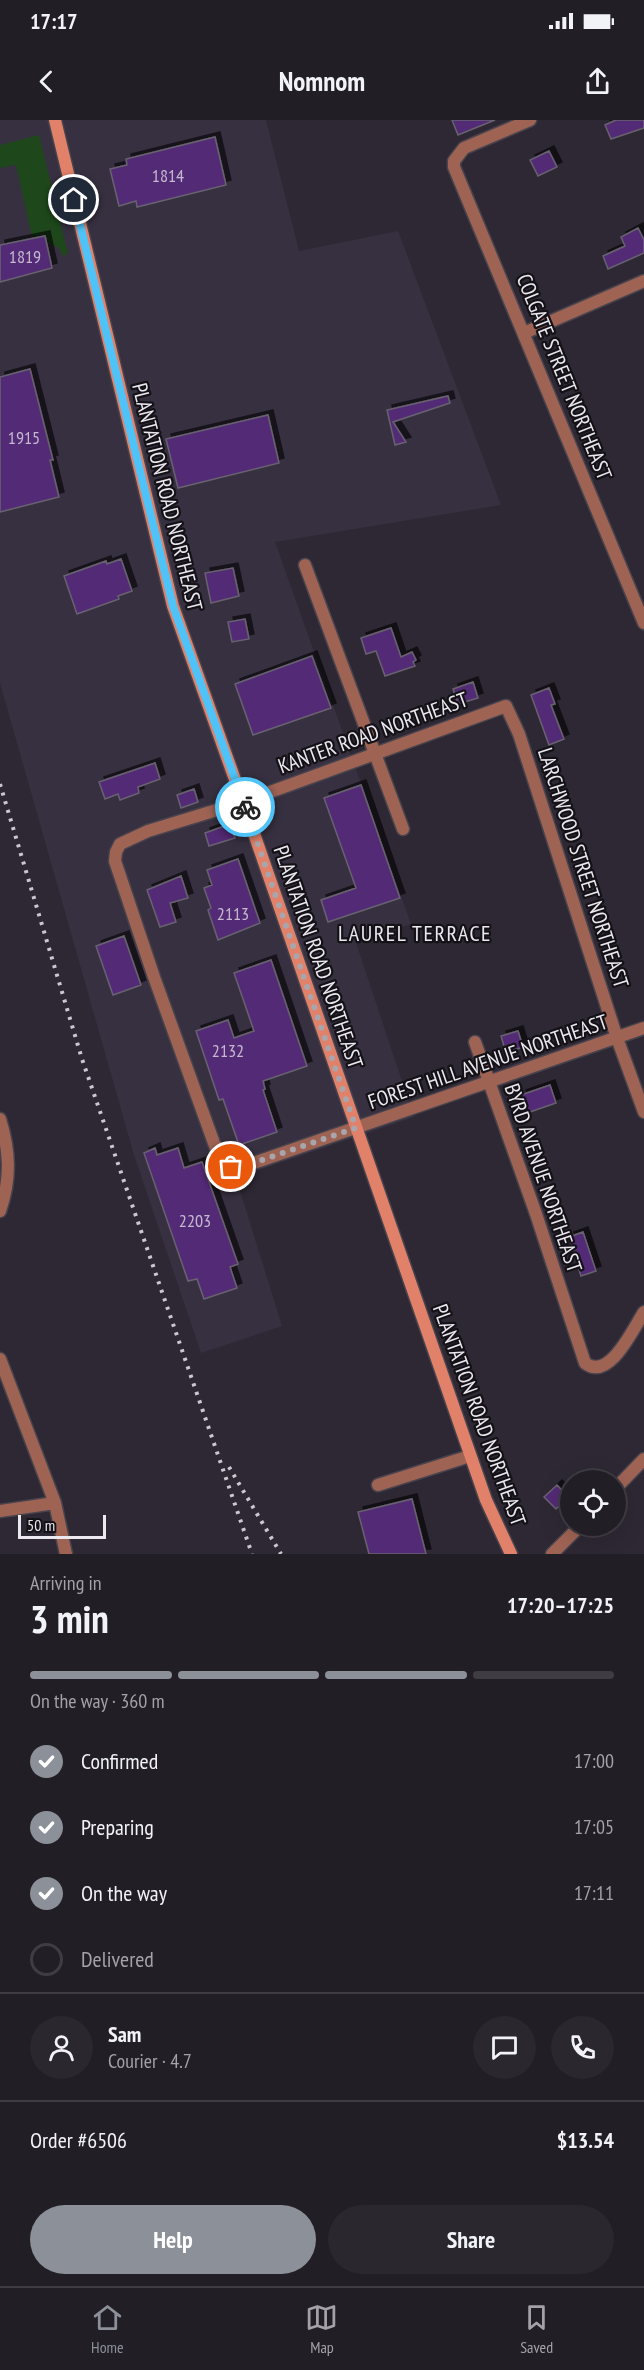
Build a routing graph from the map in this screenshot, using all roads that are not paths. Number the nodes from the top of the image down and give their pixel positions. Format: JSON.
{"nodes":[{"id":1,"x":55,"y":120,"type":"edge"},
{"id":2,"x":530,"y":120,"type":"edge"},
{"id":3,"x":512,"y":124,"type":"edge"},
{"id":4,"x":644,"y":281,"type":"edge"},
{"id":5,"x":524,"y":333,"type":"junction"},
{"id":6,"x":305,"y":566,"type":"dead end"},
{"id":7,"x":644,"y":623,"type":"edge"},
{"id":8,"x":506,"y":706,"type":"joint"},
{"id":9,"x":375,"y":753,"type":"junction"},
{"id":10,"x":243,"y":802,"type":"junction"},
{"id":11,"x":185,"y":818,"type":"joint"},
{"id":12,"x":403,"y":829,"type":"dead end"},
{"id":13,"x":644,"y":1028,"type":"edge"},
{"id":14,"x":618,"y":1038,"type":"junction"},
{"id":15,"x":475,"y":1042,"type":"dead end"},
{"id":16,"x":489,"y":1081,"type":"junction"},
{"id":17,"x":644,"y":1112,"type":"edge"},
{"id":18,"x":0,"y":1119,"type":"edge"},
{"id":19,"x":356,"y":1128,"type":"junction"},
{"id":20,"x":0,"y":1211,"type":"edge"},
{"id":21,"x":643,"y":1315,"type":"edge"},
{"id":22,"x":0,"y":1359,"type":"edge"},
{"id":23,"x":470,"y":1456,"type":"junction"},
{"id":24,"x":644,"y":1459,"type":"edge"},
{"id":25,"x":626,"y":1478,"type":"edge"},
{"id":26,"x":378,"y":1485,"type":"dead end"},
{"id":27,"x":55,"y":1503,"type":"junction"},
{"id":28,"x":0,"y":1511,"type":"edge"},
{"id":29,"x":570,"y":1536,"type":"edge"},
{"id":30,"x":66,"y":1554,"type":"edge"},
{"id":31,"x":511,"y":1554,"type":"edge"},
{"id":32,"x":552,"y":1554,"type":"edge"}],
"edges":[{"from":1,"to":10,"type":"street","name":"PLANTATION ROAD NORTHEAST"},
{"from":2,"to":3,"type":"street"},
{"from":3,"to":5,"type":"street","name":"COLGATE STREET NORTHEAST"},
{"from":4,"to":5,"type":"street"},
{"from":5,"to":7,"type":"street","name":"COLGATE STREET NORTHEAST"},
{"from":6,"to":9,"type":"street"},
{"from":8,"to":9,"type":"street","name":"KANTER ROAD NORTHEAST"},
{"from":8,"to":14,"type":"street","name":"LARCHWOOD STREET NORTHEAST"},
{"from":9,"to":10,"type":"street","name":"KANTER ROAD NORTHEAST"},
{"from":9,"to":12,"type":"street"},
{"from":10,"to":11,"type":"street","name":"KANTER ROAD NORTHEAST"},
{"from":10,"to":19,"type":"street","name":"PLANTATION ROAD NORTHEAST"},
{"from":11,"to":19,"type":"street","name":"FOREST HILL AVENUE NORTHEAST"},
{"from":13,"to":14,"type":"street","name":"FOREST HILL AVENUE NORTHEAST"},
{"from":14,"to":16,"type":"street","name":"FOREST HILL AVENUE NORTHEAST"},
{"from":14,"to":17,"type":"street","name":"LARCHWOOD STREET NORTHEAST"},
{"from":15,"to":16,"type":"street","name":"BYRD AVENUE NORTHEAST"},
{"from":16,"to":19,"type":"street","name":"FOREST HILL AVENUE NORTHEAST"},
{"from":16,"to":21,"type":"street","name":"BYRD AVENUE NORTHEAST"},
{"from":18,"to":20,"type":"street"},
{"from":19,"to":23,"type":"street","name":"PLANTATION ROAD NORTHEAST"},
{"from":22,"to":27,"type":"street"},
{"from":23,"to":26,"type":"street"},
{"from":23,"to":31,"type":"street","name":"PLANTATION ROAD NORTHEAST"},
{"from":24,"to":25,"type":"street"},
{"from":27,"to":28,"type":"street"},
{"from":27,"to":30,"type":"street"},
{"from":29,"to":32,"type":"street"}]}
